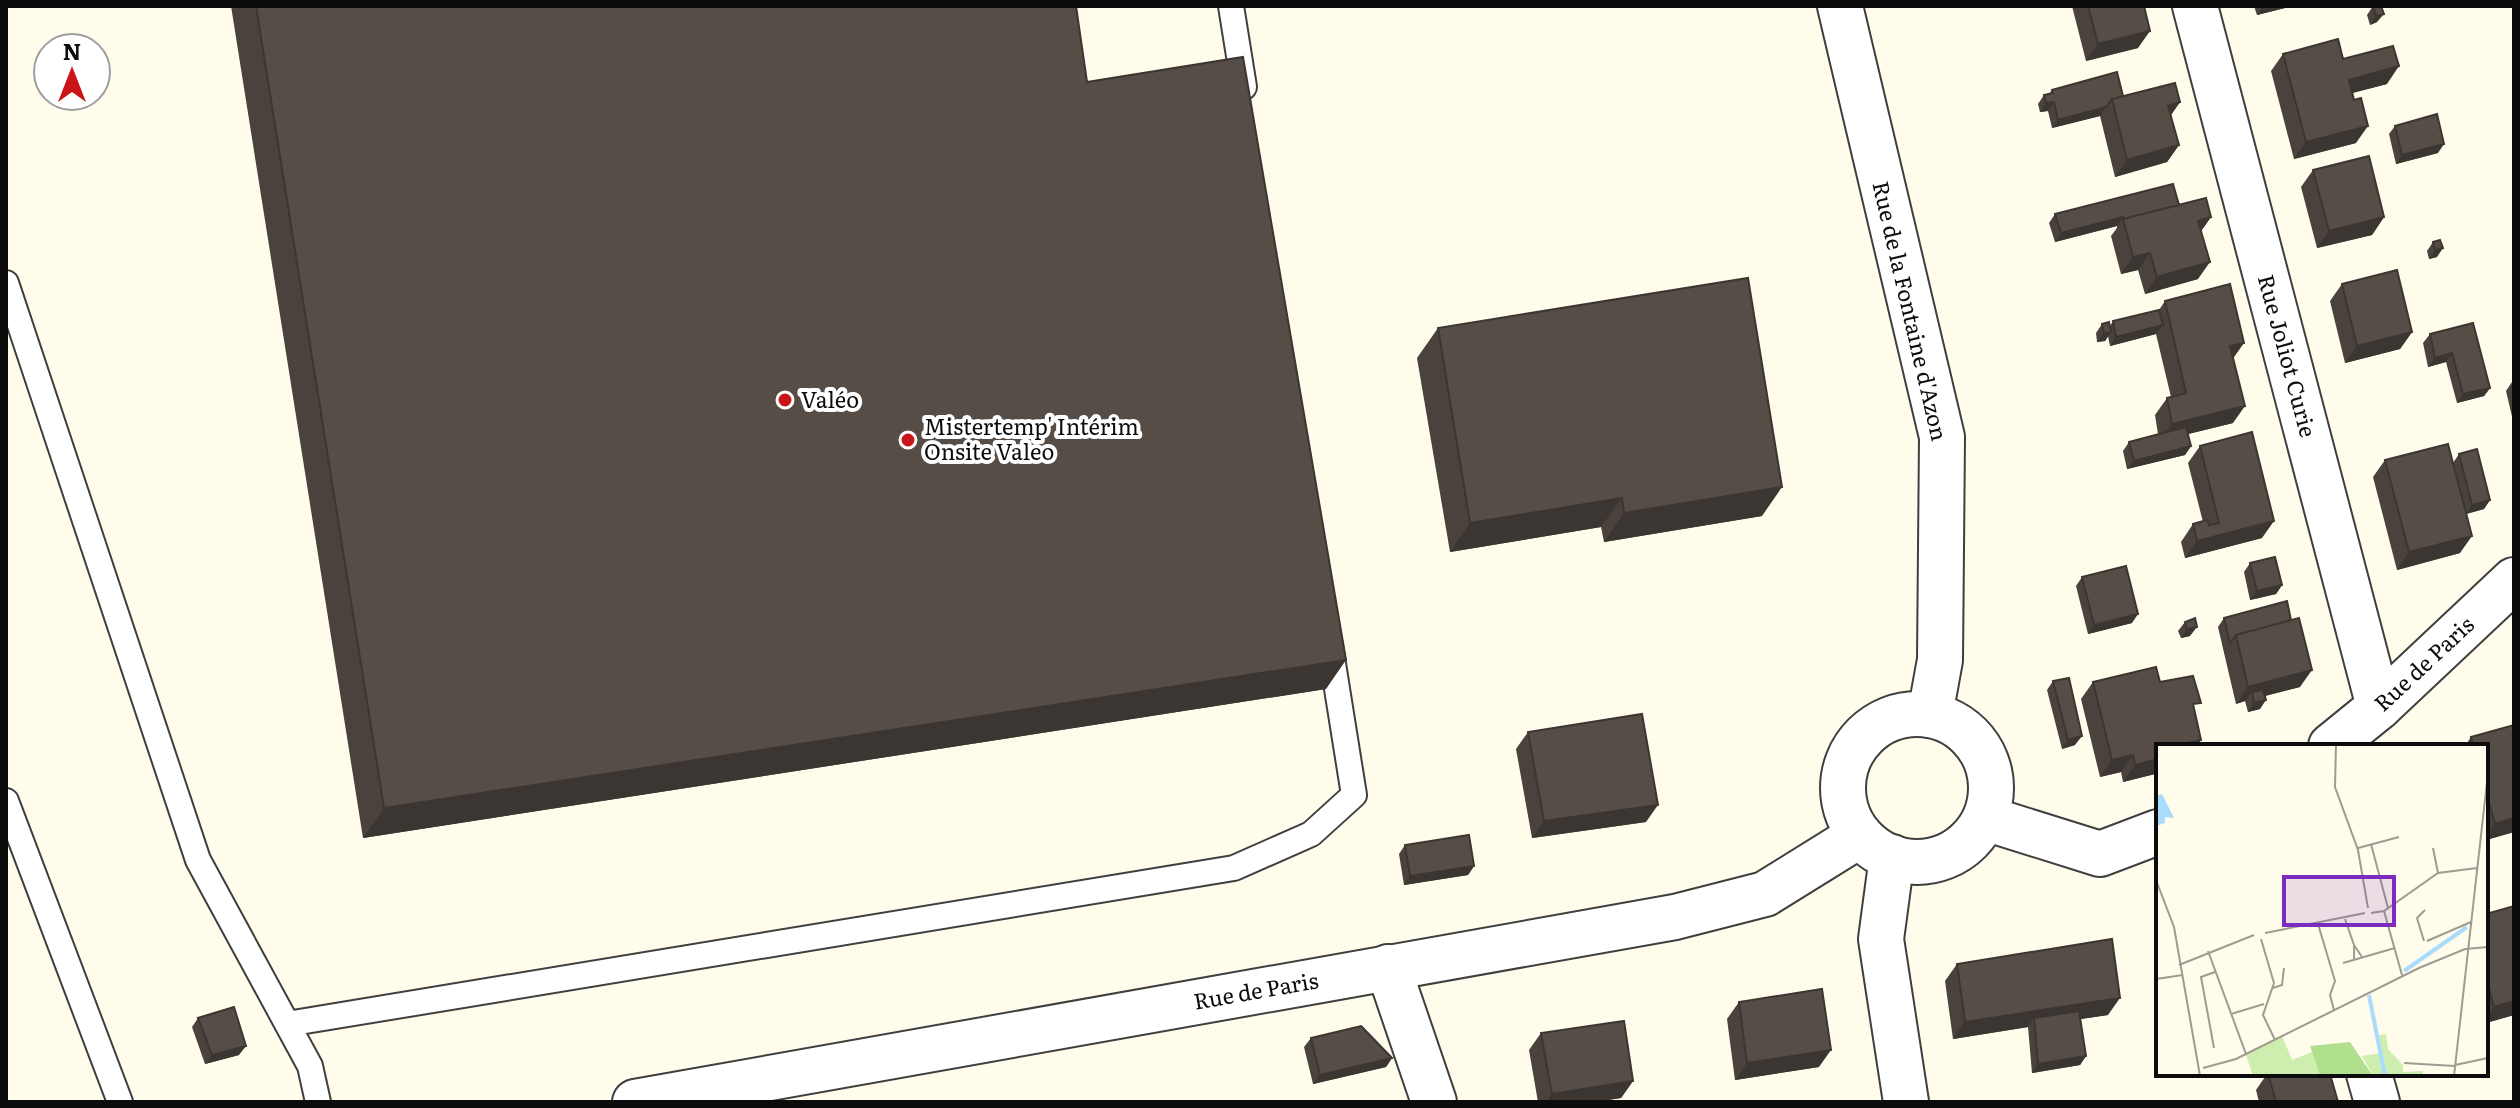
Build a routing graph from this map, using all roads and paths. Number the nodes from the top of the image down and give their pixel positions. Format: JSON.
{"nodes":[{"id":1,"x":1231,"y":6,"type":"edge"},
{"id":2,"x":1840,"y":6,"type":"edge"},
{"id":3,"x":2195,"y":6,"type":"edge"},
{"id":4,"x":1248,"y":116,"type":"edge"},
{"id":5,"x":6,"y":283,"type":"edge"},
{"id":6,"x":2514,"y":580,"type":"edge"},
{"id":7,"x":1327,"y":622,"type":"edge"},
{"id":8,"x":2379,"y":707,"type":"junction"},
{"id":9,"x":1930,"y":715,"type":"junction"},
{"id":10,"x":2333,"y":744,"type":"edge"},
{"id":11,"x":6,"y":801,"type":"edge"},
{"id":12,"x":1985,"y":818,"type":"junction"},
{"id":13,"x":2156,"y":833,"type":"edge"},
{"id":14,"x":1876,"y":846,"type":"junction"},
{"id":15,"x":1388,"y":967,"type":"junction"},
{"id":16,"x":287,"y":1024,"type":"junction"},
{"id":17,"x":2370,"y":1076,"type":"edge"},
{"id":18,"x":785,"y":1090,"type":"edge"},
{"id":19,"x":120,"y":1102,"type":"edge"},
{"id":20,"x":318,"y":1102,"type":"edge"},
{"id":21,"x":635,"y":1102,"type":"edge"},
{"id":22,"x":1434,"y":1102,"type":"edge"},
{"id":23,"x":1906,"y":1102,"type":"edge"},
{"id":24,"x":2377,"y":1102,"type":"edge"}],
"edges":[{"from":1,"to":4,"type":"lane"},
{"from":2,"to":9,"type":"street","name":"Rue de la Fontaine d'Azon"},
{"from":3,"to":8,"type":"street","name":"Rue Joliot Curie"},
{"from":5,"to":16,"type":"lane"},
{"from":6,"to":8,"type":"street","name":"Rue de Paris"},
{"from":7,"to":16,"type":"lane"},
{"from":8,"to":10,"type":"street","name":"Rue de Paris"},
{"from":9,"to":12,"type":"street"},
{"from":9,"to":14,"type":"street"},
{"from":11,"to":19,"type":"lane"},
{"from":12,"to":13,"type":"street"},
{"from":12,"to":14,"type":"street"},
{"from":14,"to":15,"type":"street","name":"Rue de Paris"},
{"from":14,"to":23,"type":"street"},
{"from":15,"to":18,"type":"street","name":"Rue de Paris"},
{"from":15,"to":22,"type":"street"},
{"from":16,"to":20,"type":"lane"},
{"from":17,"to":24,"type":"street"},
{"from":18,"to":21,"type":"street","name":"Rue de Paris"}]}
